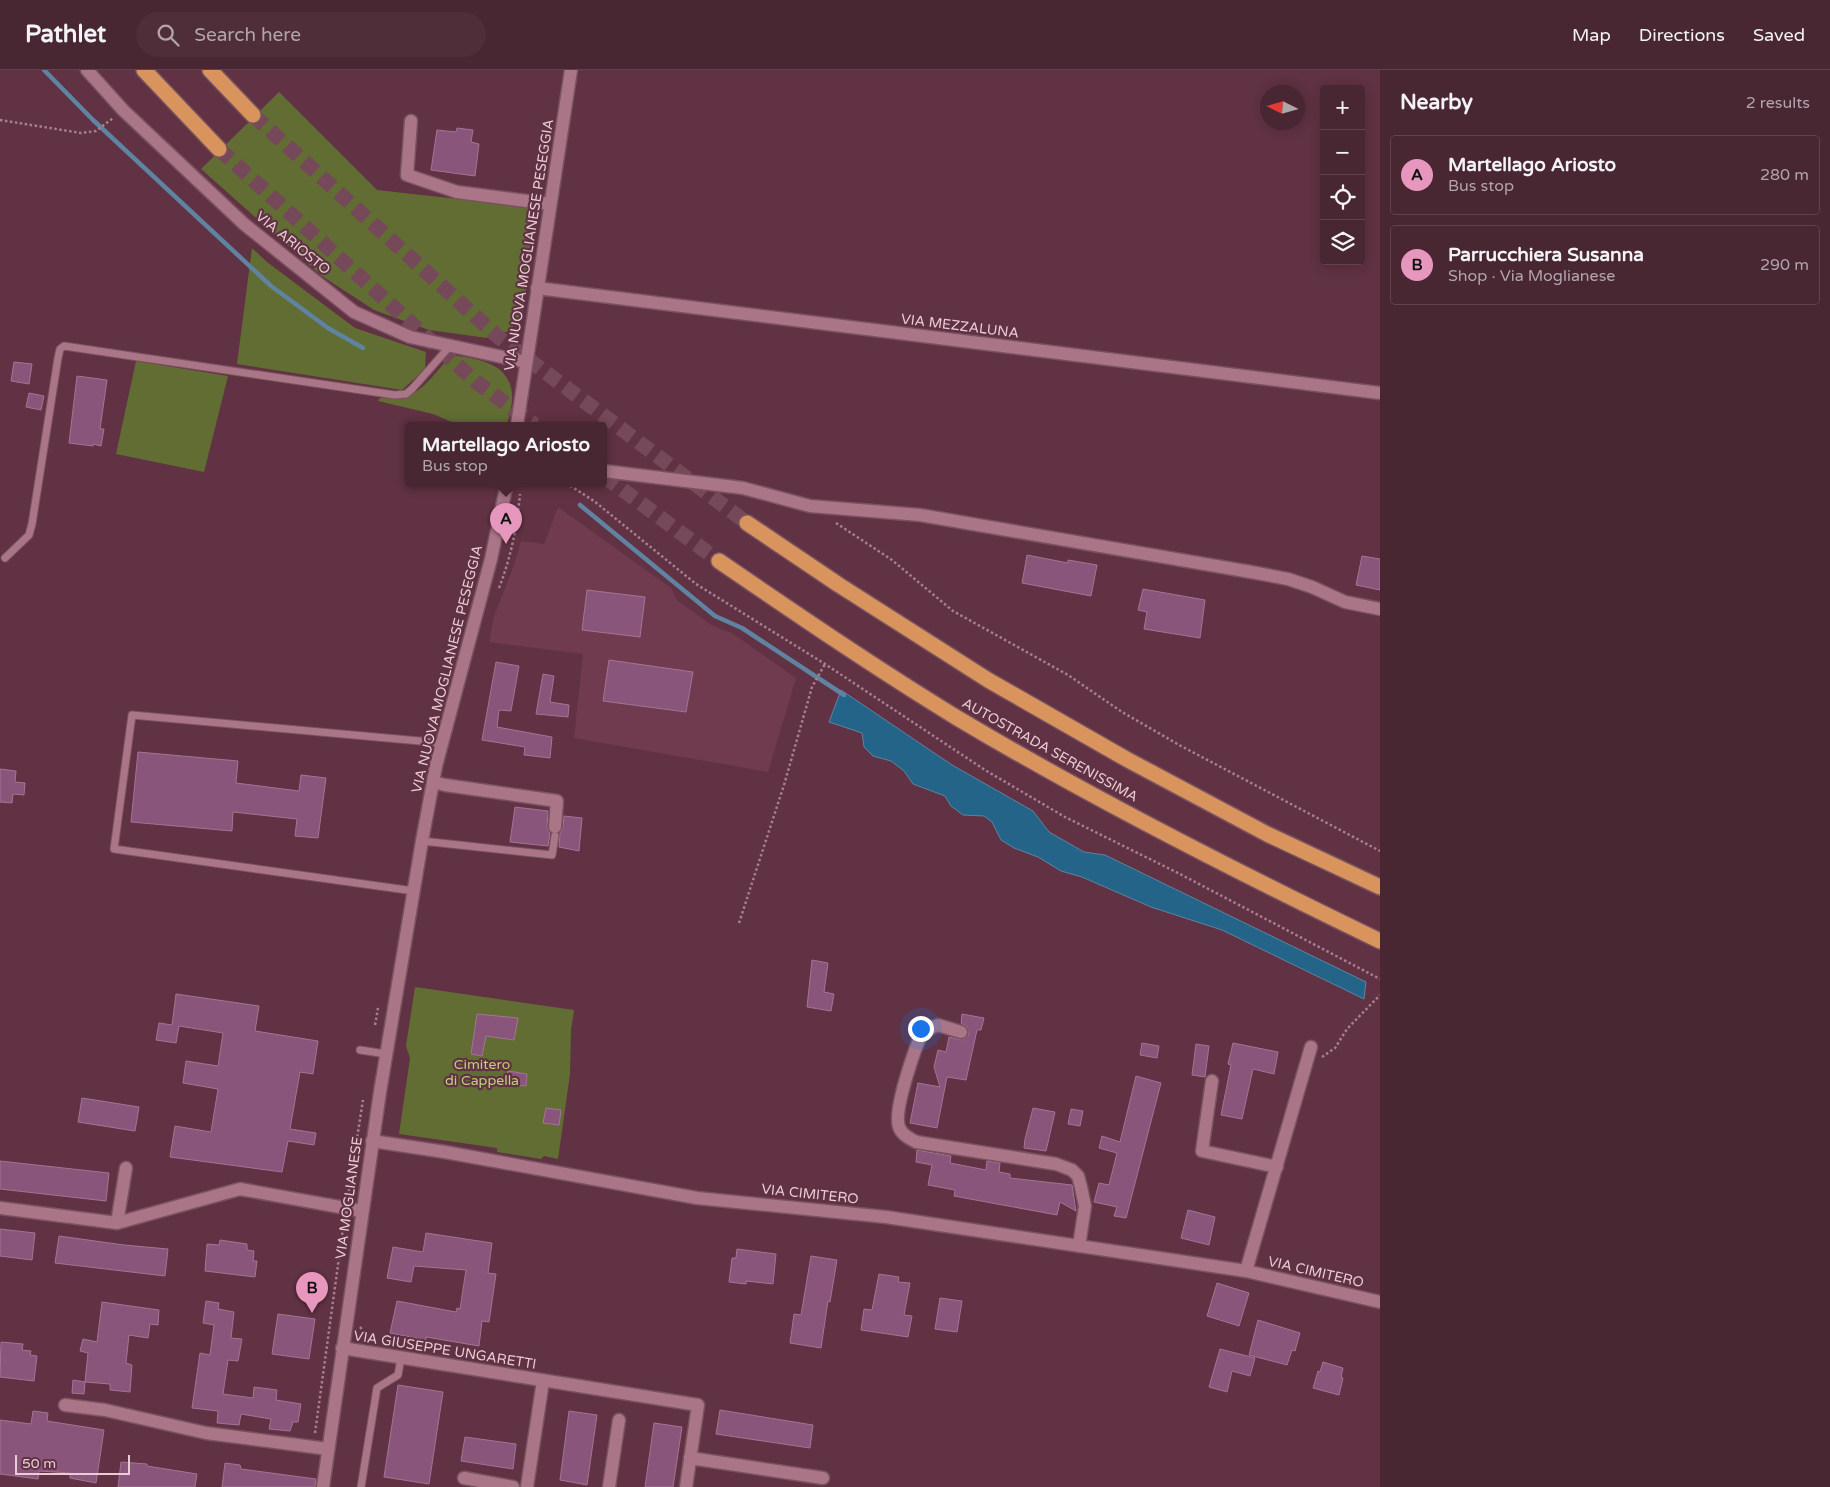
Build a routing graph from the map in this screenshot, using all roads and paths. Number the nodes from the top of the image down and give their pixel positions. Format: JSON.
{"nodes":[{"id":1,"x":86,"y":70,"type":"edge"},
{"id":2,"x":144,"y":70,"type":"edge"},
{"id":3,"x":210,"y":70,"type":"edge"},
{"id":4,"x":571,"y":70,"type":"edge"},
{"id":5,"x":253,"y":114,"type":"tunnel mouth"},
{"id":6,"x":0,"y":120,"type":"edge"},
{"id":7,"x":411,"y":121,"type":"dead end"},
{"id":8,"x":105,"y":124,"type":"dead end"},
{"id":9,"x":219,"y":149,"type":"tunnel mouth"},
{"id":10,"x":550,"y":204,"type":"junction"},
{"id":11,"x":537,"y":288,"type":"junction"},
{"id":12,"x":450,"y":346,"type":"junction"},
{"id":13,"x":526,"y":362,"type":"junction"},
{"id":14,"x":1380,"y":393,"type":"edge"},
{"id":15,"x":517,"y":422,"type":"edge"},
{"id":16,"x":607,"y":471,"type":"edge"},
{"id":17,"x":506,"y":487,"type":"edge"},
{"id":18,"x":572,"y":487,"type":"edge"},
{"id":19,"x":834,"y":522,"type":"dead end"},
{"id":20,"x":746,"y":523,"type":"tunnel mouth"},
{"id":21,"x":5,"y":558,"type":"dead end"},
{"id":22,"x":719,"y":560,"type":"tunnel mouth"},
{"id":23,"x":1380,"y":609,"type":"edge"},
{"id":24,"x":825,"y":664,"type":"junction"},
{"id":25,"x":442,"y":743,"type":"junction"},
{"id":26,"x":433,"y":782,"type":"junction"},
{"id":27,"x":555,"y":831,"type":"joint"},
{"id":28,"x":422,"y":841,"type":"junction"},
{"id":29,"x":1380,"y":851,"type":"edge"},
{"id":30,"x":1380,"y":887,"type":"edge"},
{"id":31,"x":414,"y":891,"type":"junction"},
{"id":32,"x":739,"y":923,"type":"dead end"},
{"id":33,"x":1380,"y":941,"type":"edge"},
{"id":34,"x":1380,"y":979,"type":"edge"},
{"id":35,"x":398,"y":982,"type":"joint"},
{"id":36,"x":1380,"y":995,"type":"edge"},
{"id":37,"x":378,"y":1008,"type":"dead end"},
{"id":38,"x":376,"y":1026,"type":"dead end"},
{"id":39,"x":961,"y":1032,"type":"dead end"},
{"id":40,"x":1311,"y":1047,"type":"dead end"},
{"id":41,"x":360,"y":1050,"type":"dead end"},
{"id":42,"x":386,"y":1054,"type":"junction"},
{"id":43,"x":1306,"y":1065,"type":"junction"},
{"id":44,"x":1212,"y":1081,"type":"dead end"},
{"id":45,"x":363,"y":1100,"type":"dead end"},
{"id":46,"x":372,"y":1141,"type":"junction"},
{"id":47,"x":1277,"y":1167,"type":"junction"},
{"id":48,"x":126,"y":1168,"type":"dead end"},
{"id":49,"x":0,"y":1208,"type":"edge"},
{"id":50,"x":346,"y":1208,"type":"junction"},
{"id":51,"x":362,"y":1211,"type":"junction"},
{"id":52,"x":117,"y":1223,"type":"junction"},
{"id":53,"x":1079,"y":1246,"type":"junction"},
{"id":54,"x":1246,"y":1271,"type":"junction"},
{"id":55,"x":1380,"y":1302,"type":"edge"},
{"id":56,"x":342,"y":1348,"type":"junction"},
{"id":57,"x":401,"y":1358,"type":"junction"},
{"id":58,"x":543,"y":1381,"type":"junction"},
{"id":59,"x":65,"y":1405,"type":"dead end"},
{"id":60,"x":619,"y":1420,"type":"dead end"},
{"id":61,"x":313,"y":1447,"type":"junction"},
{"id":62,"x":328,"y":1449,"type":"junction"},
{"id":63,"x":690,"y":1458,"type":"junction"},
{"id":64,"x":464,"y":1478,"type":"dead end"},
{"id":65,"x":823,"y":1478,"type":"dead end"},
{"id":66,"x":323,"y":1487,"type":"edge"},
{"id":67,"x":361,"y":1487,"type":"edge"},
{"id":68,"x":513,"y":1487,"type":"edge"},
{"id":69,"x":527,"y":1487,"type":"edge"},
{"id":70,"x":609,"y":1487,"type":"edge"},
{"id":71,"x":686,"y":1487,"type":"edge"}],
"edges":[{"from":1,"to":12,"type":"street","name":"VIA ARIOSTO"},
{"from":2,"to":9,"type":"highway"},
{"from":3,"to":5,"type":"highway"},
{"from":4,"to":10,"type":"street","name":"VIA NUOVA MOGLIANESE PESEGGIA"},
{"from":6,"to":8,"type":"path"},
{"from":7,"to":10,"type":"street"},
{"from":10,"to":11,"type":"street","name":"VIA NUOVA MOGLIANESE PESEGGIA"},
{"from":11,"to":13,"type":"street","name":"VIA NUOVA MOGLIANESE PESEGGIA"},
{"from":11,"to":14,"type":"street","name":"VIA MEZZALUNA"},
{"from":12,"to":13,"type":"street","name":"VIA ARIOSTO"},
{"from":12,"to":21,"type":"lane"},
{"from":13,"to":15,"type":"street","name":"VIA NUOVA MOGLIANESE PESEGGIA"},
{"from":16,"to":23,"type":"street"},
{"from":17,"to":25,"type":"street","name":"VIA NUOVA MOGLIANESE PESEGGIA"},
{"from":18,"to":24,"type":"path"},
{"from":19,"to":29,"type":"path"},
{"from":20,"to":30,"type":"highway","name":"AUTOSTRADA SERENISSIMA"},
{"from":22,"to":33,"type":"highway","name":"AUTOSTRADA SERENISSIMA"},
{"from":24,"to":32,"type":"path"},
{"from":24,"to":34,"type":"path"},
{"from":25,"to":26,"type":"street","name":"VIA NUOVA MOGLIANESE PESEGGIA"},
{"from":25,"to":31,"type":"lane"},
{"from":26,"to":27,"type":"street"},
{"from":26,"to":28,"type":"street","name":"VIA NUOVA MOGLIANESE PESEGGIA"},
{"from":27,"to":28,"type":"lane"},
{"from":28,"to":31,"type":"street","name":"VIA NUOVA MOGLIANESE PESEGGIA"},
{"from":31,"to":35,"type":"street","name":"VIA NUOVA MOGLIANESE PESEGGIA"},
{"from":35,"to":42,"type":"street","name":"VIA MOGLIANESE"},
{"from":36,"to":43,"type":"path"},
{"from":37,"to":38,"type":"path"},
{"from":39,"to":53,"type":"street"},
{"from":40,"to":43,"type":"street","name":"VIA CIMITERO"},
{"from":41,"to":42,"type":"lane"},
{"from":42,"to":46,"type":"street","name":"VIA MOGLIANESE"},
{"from":43,"to":47,"type":"street","name":"VIA CIMITERO"},
{"from":44,"to":47,"type":"street"},
{"from":45,"to":50,"type":"path"},
{"from":46,"to":51,"type":"street","name":"VIA MOGLIANESE"},
{"from":46,"to":53,"type":"street","name":"VIA CIMITERO"},
{"from":47,"to":54,"type":"street","name":"VIA CIMITERO"},
{"from":48,"to":52,"type":"street"},
{"from":49,"to":52,"type":"street"},
{"from":50,"to":51,"type":"street"},
{"from":50,"to":52,"type":"street"},
{"from":50,"to":61,"type":"path"},
{"from":51,"to":56,"type":"street","name":"VIA MOGLIANESE"},
{"from":53,"to":54,"type":"street","name":"VIA CIMITERO"},
{"from":54,"to":55,"type":"street","name":"VIA CIMITERO"},
{"from":56,"to":57,"type":"street","name":"VIA GIUSEPPE UNGARETTI"},
{"from":56,"to":62,"type":"street","name":"VIA MOGLIANESE"},
{"from":57,"to":58,"type":"street","name":"VIA GIUSEPPE UNGARETTI"},
{"from":57,"to":67,"type":"lane"},
{"from":58,"to":63,"type":"street","name":"VIA GIUSEPPE UNGARETTI"},
{"from":58,"to":69,"type":"street","name":"VIA GIUSEPPE UNGARETTI"},
{"from":59,"to":61,"type":"street"},
{"from":60,"to":70,"type":"street"},
{"from":61,"to":62,"type":"street"},
{"from":62,"to":66,"type":"street","name":"VIA MOGLIANESE"},
{"from":63,"to":65,"type":"street"},
{"from":63,"to":71,"type":"street","name":"VIA GIUSEPPE UNGARETTI"},
{"from":64,"to":68,"type":"street"}]}
